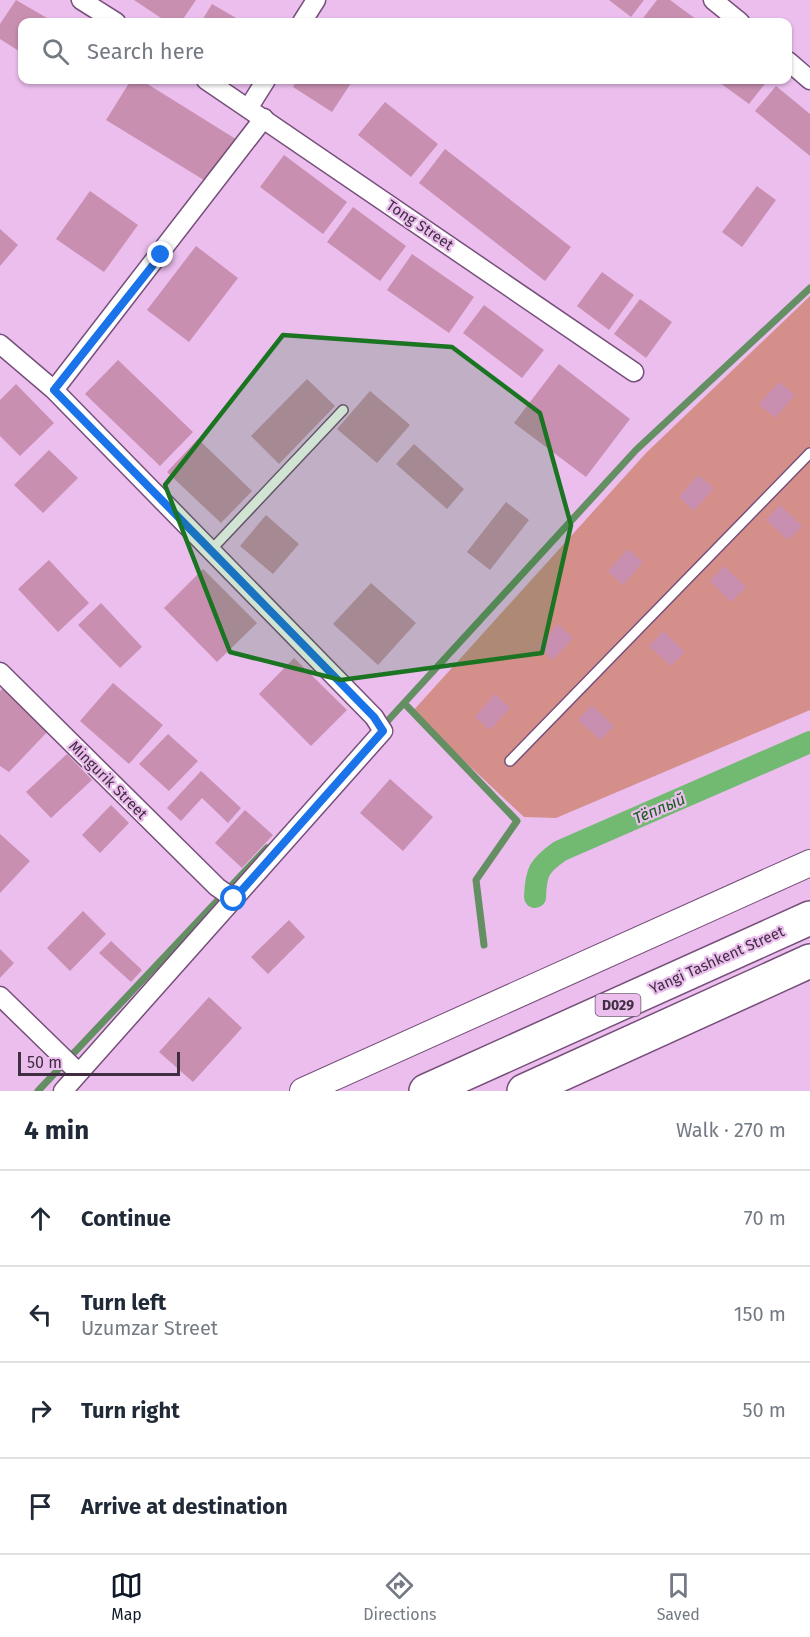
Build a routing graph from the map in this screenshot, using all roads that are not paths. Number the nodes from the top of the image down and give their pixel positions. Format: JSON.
{"nodes":[{"id":1,"x":81,"y":0,"type":"edge"},
{"id":2,"x":316,"y":0,"type":"edge"},
{"id":3,"x":713,"y":0,"type":"edge"},
{"id":4,"x":110,"y":18,"type":"edge"},
{"id":5,"x":305,"y":18,"type":"edge"},
{"id":6,"x":735,"y":18,"type":"edge"},
{"id":7,"x":792,"y":65,"type":"edge"},
{"id":8,"x":810,"y":80,"type":"edge"},
{"id":9,"x":212,"y":84,"type":"edge"},
{"id":10,"x":263,"y":84,"type":"edge"},
{"id":11,"x":249,"y":107,"type":"junction"},
{"id":12,"x":264,"y":118,"type":"junction"},
{"id":13,"x":0,"y":344,"type":"edge"},
{"id":14,"x":634,"y":372,"type":"dead end"},
{"id":15,"x":54,"y":390,"type":"junction"},
{"id":16,"x":343,"y":410,"type":"dead end"},
{"id":17,"x":810,"y":453,"type":"edge"},
{"id":18,"x":210,"y":550,"type":"junction"},
{"id":19,"x":0,"y":672,"type":"edge"},
{"id":20,"x":510,"y":761,"type":"dead end"},
{"id":21,"x":810,"y":863,"type":"edge"},
{"id":22,"x":234,"y":899,"type":"junction"},
{"id":23,"x":810,"y":918,"type":"edge"},
{"id":24,"x":810,"y":961,"type":"edge"},
{"id":25,"x":0,"y":996,"type":"edge"},
{"id":26,"x":78,"y":1072,"type":"junction"},
{"id":27,"x":63,"y":1091,"type":"edge"},
{"id":28,"x":303,"y":1091,"type":"edge"},
{"id":29,"x":426,"y":1091,"type":"edge"},
{"id":30,"x":524,"y":1091,"type":"edge"}],
"edges":[{"from":1,"to":4,"type":"street"},
{"from":2,"to":5,"type":"street"},
{"from":3,"to":6,"type":"street"},
{"from":7,"to":8,"type":"street"},
{"from":9,"to":11,"type":"street","name":"Tong Street"},
{"from":10,"to":11,"type":"street"},
{"from":11,"to":12,"type":"street","name":"Tong Street"},
{"from":12,"to":14,"type":"street","name":"Tong Street"},
{"from":12,"to":15,"type":"street"},
{"from":13,"to":15,"type":"street"},
{"from":15,"to":18,"type":"street"},
{"from":16,"to":18,"type":"lane"},
{"from":17,"to":20,"type":"lane"},
{"from":18,"to":22,"type":"street"},
{"from":19,"to":22,"type":"street","name":"Mingurik Street"},
{"from":21,"to":28,"type":"main road"},
{"from":22,"to":26,"type":"street"},
{"from":23,"to":29,"type":"highway","name":"Yangi Tashkent Street","number":"D029"},
{"from":24,"to":30,"type":"highway","number":"D029"},
{"from":25,"to":26,"type":"street"},
{"from":26,"to":27,"type":"street"}]}
